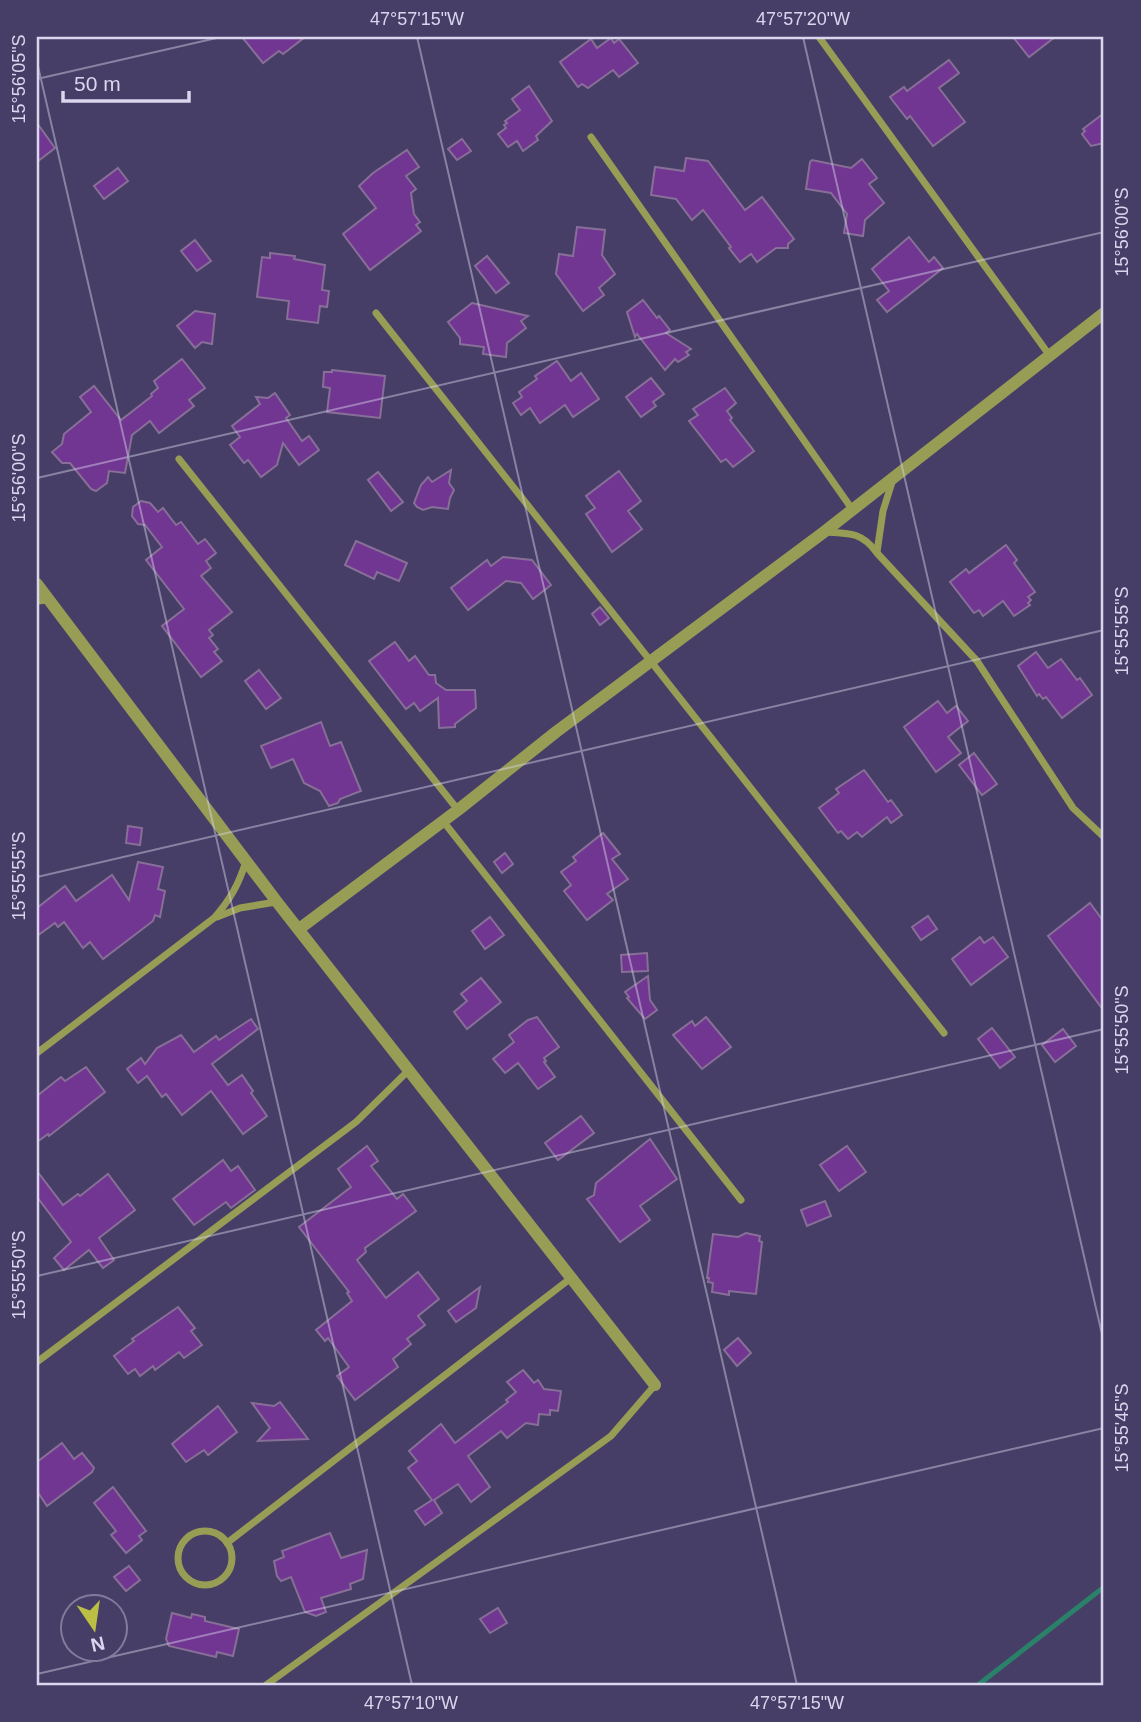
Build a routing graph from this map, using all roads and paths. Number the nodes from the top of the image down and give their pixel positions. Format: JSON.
{"nodes":[{"id":1,"x":820,"y":37,"type":"edge"},
{"id":2,"x":591,"y":137,"type":"dead end"},
{"id":3,"x":376,"y":313,"type":"dead end"},
{"id":4,"x":1104,"y":313,"type":"edge"},
{"id":5,"x":1050,"y":356,"type":"junction"},
{"id":6,"x":179,"y":459,"type":"dead end"},
{"id":7,"x":894,"y":478,"type":"junction"},
{"id":8,"x":852,"y":509,"type":"junction"},
{"id":9,"x":824,"y":533,"type":"junction"},
{"id":10,"x":877,"y":553,"type":"junction"},
{"id":11,"x":37,"y":584,"type":"edge"},
{"id":12,"x":43,"y":600,"type":"edge"},
{"id":13,"x":653,"y":662,"type":"junction"},
{"id":14,"x":458,"y":810,"type":"junction"},
{"id":15,"x":443,"y":821,"type":"junction"},
{"id":16,"x":1104,"y":837,"type":"edge"},
{"id":17,"x":246,"y":861,"type":"junction"},
{"id":18,"x":277,"y":902,"type":"junction"},
{"id":19,"x":214,"y":918,"type":"junction"},
{"id":20,"x":299,"y":929,"type":"junction"},
{"id":21,"x":944,"y":1033,"type":"dead end"},
{"id":22,"x":37,"y":1053,"type":"edge"},
{"id":23,"x":409,"y":1070,"type":"junction"},
{"id":24,"x":741,"y":1200,"type":"dead end"},
{"id":25,"x":572,"y":1278,"type":"junction"},
{"id":26,"x":37,"y":1362,"type":"edge"},
{"id":27,"x":655,"y":1385,"type":"joint"},
{"id":28,"x":227,"y":1543,"type":"junction"},
{"id":29,"x":266,"y":1685,"type":"edge"}],
"edges":[{"from":1,"to":5,"type":"street"},
{"from":2,"to":8,"type":"street"},
{"from":3,"to":13,"type":"street"},
{"from":4,"to":5,"type":"street"},
{"from":5,"to":7,"type":"street"},
{"from":6,"to":14,"type":"street"},
{"from":7,"to":8,"type":"street"},
{"from":7,"to":10,"type":"street"},
{"from":8,"to":9,"type":"street"},
{"from":9,"to":10,"type":"street"},
{"from":9,"to":13,"type":"street"},
{"from":10,"to":16,"type":"street"},
{"from":11,"to":12,"type":"street"},
{"from":12,"to":17,"type":"street"},
{"from":13,"to":14,"type":"street"},
{"from":13,"to":21,"type":"street"},
{"from":14,"to":15,"type":"street"},
{"from":15,"to":20,"type":"street"},
{"from":15,"to":24,"type":"street"},
{"from":17,"to":18,"type":"street"},
{"from":17,"to":19,"type":"street"},
{"from":18,"to":19,"type":"street"},
{"from":18,"to":20,"type":"street"},
{"from":19,"to":22,"type":"street"},
{"from":20,"to":23,"type":"street"},
{"from":23,"to":25,"type":"street"},
{"from":23,"to":26,"type":"street"},
{"from":25,"to":27,"type":"street"},
{"from":25,"to":28,"type":"street"},
{"from":27,"to":29,"type":"street"},
{"from":28,"to":28,"type":"street"}]}
